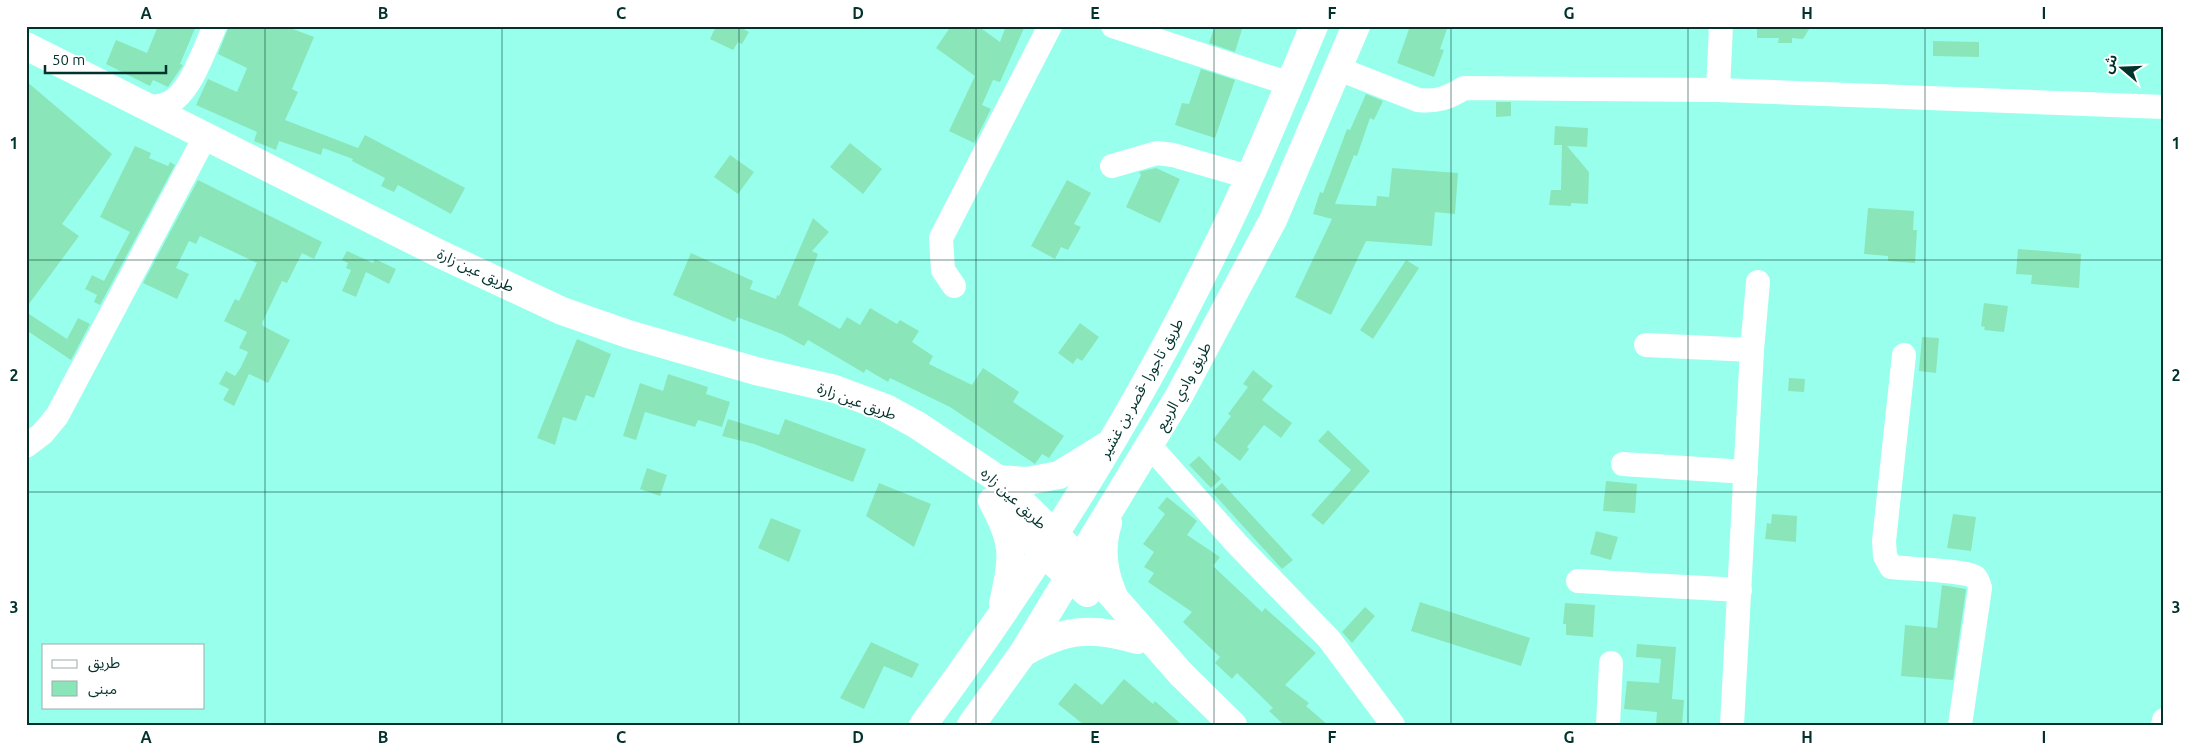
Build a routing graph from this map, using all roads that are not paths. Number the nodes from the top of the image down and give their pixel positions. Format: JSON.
{"nodes":[{"id":1,"x":215,"y":26,"type":"edge"},
{"id":2,"x":1050,"y":26,"type":"edge"},
{"id":3,"x":1113,"y":26,"type":"edge"},
{"id":4,"x":1314,"y":26,"type":"edge"},
{"id":5,"x":1356,"y":26,"type":"edge"},
{"id":6,"x":1722,"y":26,"type":"edge"},
{"id":7,"x":26,"y":46,"type":"edge"},
{"id":8,"x":1339,"y":69,"type":"junction"},
{"id":9,"x":1290,"y":84,"type":"junction"},
{"id":10,"x":1718,"y":90,"type":"junction"},
{"id":11,"x":2164,"y":107,"type":"edge"},
{"id":12,"x":149,"y":108,"type":"junction"},
{"id":13,"x":206,"y":135,"type":"junction"},
{"id":14,"x":1112,"y":166,"type":"dead end"},
{"id":15,"x":1249,"y":177,"type":"junction"},
{"id":16,"x":1758,"y":282,"type":"dead end"},
{"id":17,"x":954,"y":286,"type":"dead end"},
{"id":18,"x":1646,"y":345,"type":"dead end"},
{"id":19,"x":1752,"y":350,"type":"junction"},
{"id":20,"x":1904,"y":356,"type":"dead end"},
{"id":21,"x":945,"y":442,"type":"joint"},
{"id":22,"x":1112,"y":442,"type":"junction"},
{"id":23,"x":26,"y":446,"type":"edge"},
{"id":24,"x":1150,"y":446,"type":"junction"},
{"id":25,"x":1623,"y":464,"type":"dead end"},
{"id":26,"x":1746,"y":472,"type":"junction"},
{"id":27,"x":995,"y":490,"type":"junction"},
{"id":28,"x":1113,"y":506,"type":"junction"},
{"id":29,"x":1049,"y":545,"type":"junction"},
{"id":30,"x":1076,"y":569,"type":"junction"},
{"id":31,"x":1578,"y":581,"type":"dead end"},
{"id":32,"x":1740,"y":590,"type":"junction"},
{"id":33,"x":1113,"y":594,"type":"junction"},
{"id":34,"x":1001,"y":615,"type":"junction"},
{"id":35,"x":1137,"y":640,"type":"junction"},
{"id":36,"x":1023,"y":653,"type":"junction"},
{"id":37,"x":1611,"y":663,"type":"dead end"},
{"id":38,"x":1182,"y":674,"type":"junction"},
{"id":39,"x":2164,"y":720,"type":"edge"},
{"id":40,"x":923,"y":725,"type":"edge"},
{"id":41,"x":971,"y":725,"type":"edge"},
{"id":42,"x":1233,"y":725,"type":"edge"},
{"id":43,"x":1393,"y":725,"type":"edge"},
{"id":44,"x":1608,"y":725,"type":"edge"},
{"id":45,"x":1732,"y":725,"type":"edge"},
{"id":46,"x":1960,"y":725,"type":"edge"},
{"id":47,"x":2163,"y":725,"type":"edge"}],
"edges":[{"from":1,"to":12,"type":"street"},
{"from":2,"to":17,"type":"street"},
{"from":3,"to":9,"type":"street"},
{"from":4,"to":9,"type":"main road","name":"طريق تاجورا -قصر بن غشير"},
{"from":5,"to":8,"type":"main road","name":"طريق وادي الربيع"},
{"from":6,"to":10,"type":"street"},
{"from":7,"to":12,"type":"main road","name":"طريق عين زارة"},
{"from":8,"to":10,"type":"street"},
{"from":8,"to":24,"type":"main road","name":"طريق وادي الربيع"},
{"from":9,"to":15,"type":"main road","name":"طريق تاجورا -قصر بن غشير"},
{"from":10,"to":11,"type":"street"},
{"from":12,"to":13,"type":"main road","name":"طريق عين زارة"},
{"from":13,"to":21,"type":"main road","name":"طريق عين زارة"},
{"from":13,"to":23,"type":"street"},
{"from":14,"to":15,"type":"street"},
{"from":15,"to":22,"type":"main road","name":"طريق تاجورا -قصر بن غشير"},
{"from":16,"to":19,"type":"street"},
{"from":18,"to":19,"type":"street"},
{"from":19,"to":26,"type":"street"},
{"from":20,"to":46,"type":"street"},
{"from":21,"to":27,"type":"main road","name":"طريق عين زاره"},
{"from":22,"to":27,"type":"main road"},
{"from":22,"to":29,"type":"main road","name":"طريق تاجورا -قصر بن غشير"},
{"from":24,"to":28,"type":"main road","name":"طريق وادي الربيع"},
{"from":24,"to":43,"type":"street"},
{"from":25,"to":26,"type":"street"},
{"from":26,"to":32,"type":"street"},
{"from":27,"to":29,"type":"main road","name":"طريق عين زاره"},
{"from":27,"to":34,"type":"main road"},
{"from":28,"to":30,"type":"main road","name":"طريق وادي الربيع"},
{"from":28,"to":33,"type":"main road"},
{"from":29,"to":30,"type":"main road","name":"طريق عين زاره"},
{"from":29,"to":34,"type":"main road","name":"طريق تاجورا -قصر بن غشير"},
{"from":30,"to":33,"type":"main road","name":"طريق عين زاره"},
{"from":30,"to":35,"type":"main road"},
{"from":30,"to":36,"type":"main road","name":"طريق وادي الربيع"},
{"from":31,"to":32,"type":"street"},
{"from":32,"to":45,"type":"street"},
{"from":33,"to":38,"type":"main road","name":"طريق عين زاره"},
{"from":34,"to":40,"type":"main road","name":"طريق تاجورا -قصر بن غشير"},
{"from":35,"to":36,"type":"main road"},
{"from":35,"to":38,"type":"main road"},
{"from":36,"to":41,"type":"main road","name":"طريق وادي الربيع"},
{"from":37,"to":44,"type":"street"},
{"from":38,"to":42,"type":"main road"},
{"from":39,"to":47,"type":"street"}]}
